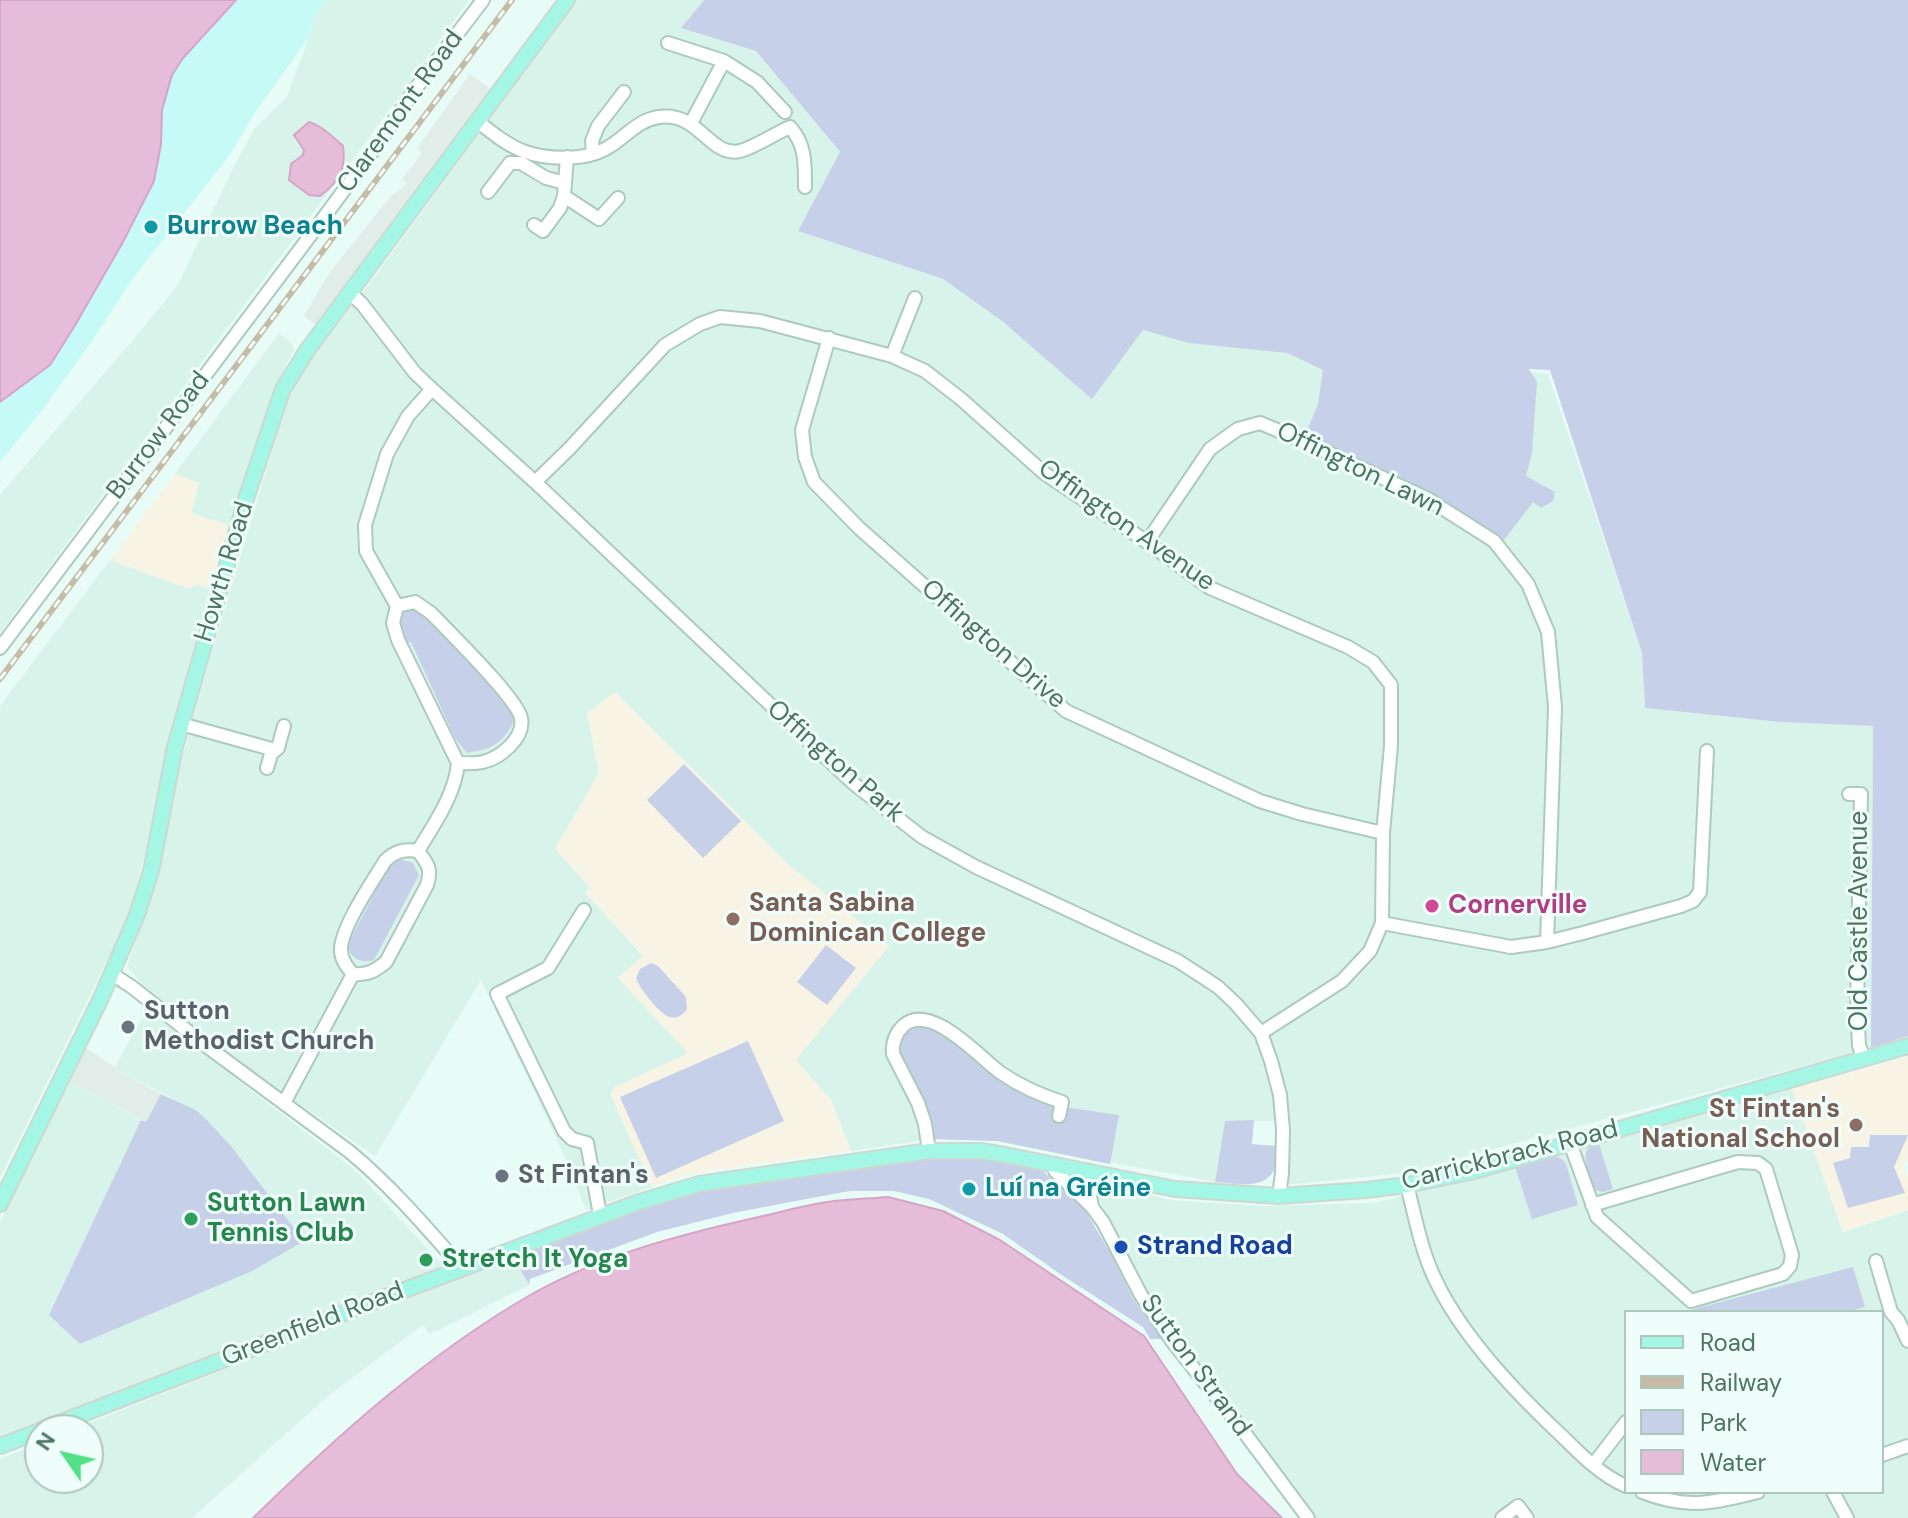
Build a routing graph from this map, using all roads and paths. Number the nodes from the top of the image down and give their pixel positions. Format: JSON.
{"nodes":[{"id":1,"x":483,"y":0,"type":"edge"},
{"id":2,"x":567,"y":0,"type":"edge"},
{"id":3,"x":668,"y":43,"type":"dead end"},
{"id":4,"x":724,"y":61,"type":"junction"},
{"id":5,"x":624,"y":92,"type":"dead end"},
{"id":6,"x":785,"y":112,"type":"dead end"},
{"id":7,"x":477,"y":121,"type":"junction"},
{"id":8,"x":691,"y":123,"type":"junction"},
{"id":9,"x":593,"y":154,"type":"junction"},
{"id":10,"x":567,"y":157,"type":"junction"},
{"id":11,"x":805,"y":187,"type":"dead end"},
{"id":12,"x":565,"y":189,"type":"junction"},
{"id":13,"x":488,"y":192,"type":"dead end"},
{"id":14,"x":618,"y":198,"type":"dead end"},
{"id":15,"x":319,"y":224,"type":"joint"},
{"id":16,"x":534,"y":225,"type":"dead end"},
{"id":17,"x":350,"y":293,"type":"junction"},
{"id":18,"x":915,"y":298,"type":"dead end"},
{"id":19,"x":829,"y":338,"type":"junction"},
{"id":20,"x":892,"y":356,"type":"junction"},
{"id":21,"x":432,"y":389,"type":"junction"},
{"id":22,"x":535,"y":482,"type":"junction"},
{"id":23,"x":1147,"y":542,"type":"junction"},
{"id":24,"x":397,"y":606,"type":"junction"},
{"id":25,"x":0,"y":648,"type":"edge"},
{"id":26,"x":181,"y":724,"type":"junction"},
{"id":27,"x":284,"y":726,"type":"dead end"},
{"id":28,"x":275,"y":750,"type":"junction"},
{"id":29,"x":1707,"y":751,"type":"dead end"},
{"id":30,"x":458,"y":763,"type":"junction"},
{"id":31,"x":267,"y":768,"type":"dead end"},
{"id":32,"x":1849,"y":794,"type":"dead end"},
{"id":33,"x":1383,"y":833,"type":"junction"},
{"id":34,"x":418,"y":851,"type":"junction"},
{"id":35,"x":584,"y":910,"type":"dead end"},
{"id":36,"x":1382,"y":923,"type":"junction"},
{"id":37,"x":1547,"y":942,"type":"junction"},
{"id":38,"x":112,"y":974,"type":"junction"},
{"id":39,"x":353,"y":974,"type":"junction"},
{"id":40,"x":1261,"y":1033,"type":"junction"},
{"id":41,"x":1908,"y":1046,"type":"edge"},
{"id":42,"x":1863,"y":1059,"type":"junction"},
{"id":43,"x":284,"y":1103,"type":"junction"},
{"id":44,"x":1059,"y":1116,"type":"dead end"},
{"id":45,"x":1570,"y":1143,"type":"junction"},
{"id":46,"x":929,"y":1151,"type":"junction"},
{"id":47,"x":1055,"y":1164,"type":"junction"},
{"id":48,"x":1094,"y":1173,"type":"junction"},
{"id":49,"x":1407,"y":1185,"type":"junction"},
{"id":50,"x":1279,"y":1196,"type":"junction"},
{"id":51,"x":0,"y":1204,"type":"edge"},
{"id":52,"x":1592,"y":1205,"type":"junction"},
{"id":53,"x":1092,"y":1207,"type":"junction"},
{"id":54,"x":600,"y":1215,"type":"junction"},
{"id":55,"x":1876,"y":1261,"type":"dead end"},
{"id":56,"x":462,"y":1268,"type":"junction"},
{"id":57,"x":1887,"y":1313,"type":"edge"},
{"id":58,"x":1908,"y":1341,"type":"edge"},
{"id":59,"x":83,"y":1414,"type":"edge"},
{"id":60,"x":1624,"y":1425,"type":"edge"},
{"id":61,"x":24,"y":1437,"type":"edge"},
{"id":62,"x":0,"y":1446,"type":"edge"},
{"id":63,"x":1908,"y":1446,"type":"edge"},
{"id":64,"x":1884,"y":1454,"type":"edge"},
{"id":65,"x":1593,"y":1465,"type":"junction"},
{"id":66,"x":1624,"y":1485,"type":"edge"},
{"id":67,"x":1648,"y":1494,"type":"edge"},
{"id":68,"x":1750,"y":1494,"type":"edge"},
{"id":69,"x":1834,"y":1494,"type":"edge"},
{"id":70,"x":1308,"y":1518,"type":"edge"},
{"id":71,"x":1502,"y":1518,"type":"edge"},
{"id":72,"x":1527,"y":1518,"type":"edge"},
{"id":73,"x":1847,"y":1518,"type":"edge"}],
"edges":[{"from":1,"to":15,"type":"street","name":"Claremont Road"},
{"from":2,"to":7,"type":"main road","name":"Howth Road"},
{"from":3,"to":4,"type":"street"},
{"from":4,"to":6,"type":"street"},
{"from":4,"to":8,"type":"street"},
{"from":5,"to":9,"type":"street"},
{"from":7,"to":10,"type":"street"},
{"from":7,"to":17,"type":"main road","name":"Howth Road"},
{"from":8,"to":9,"type":"street"},
{"from":8,"to":11,"type":"street"},
{"from":9,"to":10,"type":"street"},
{"from":10,"to":12,"type":"street"},
{"from":12,"to":13,"type":"street"},
{"from":12,"to":14,"type":"street"},
{"from":12,"to":16,"type":"street"},
{"from":15,"to":25,"type":"street","name":"Burrow Road"},
{"from":17,"to":21,"type":"street","name":"Offington Park"},
{"from":17,"to":26,"type":"main road","name":"Howth Road"},
{"from":18,"to":20,"type":"street"},
{"from":19,"to":20,"type":"street","name":"Offington Avenue"},
{"from":19,"to":22,"type":"street","name":"Offington Avenue"},
{"from":19,"to":33,"type":"street","name":"Offington Drive"},
{"from":20,"to":23,"type":"street","name":"Offington Avenue"},
{"from":21,"to":22,"type":"street","name":"Offington Park"},
{"from":21,"to":24,"type":"street"},
{"from":22,"to":40,"type":"street","name":"Offington Park"},
{"from":23,"to":33,"type":"street","name":"Offington Avenue"},
{"from":23,"to":37,"type":"street","name":"Offington Lawn"},
{"from":24,"to":30,"type":"street"},
{"from":24,"to":30,"type":"street"},
{"from":26,"to":28,"type":"street"},
{"from":26,"to":38,"type":"main road","name":"Howth Road"},
{"from":27,"to":28,"type":"street"},
{"from":28,"to":31,"type":"street"},
{"from":29,"to":37,"type":"street"},
{"from":30,"to":34,"type":"street"},
{"from":32,"to":42,"type":"street","name":"Old Castle Avenue"},
{"from":33,"to":36,"type":"street","name":"Offington Avenue"},
{"from":34,"to":39,"type":"street"},
{"from":34,"to":39,"type":"street"},
{"from":35,"to":54,"type":"street"},
{"from":36,"to":37,"type":"street"},
{"from":36,"to":40,"type":"street","name":"Offington Avenue"},
{"from":38,"to":43,"type":"street"},
{"from":38,"to":51,"type":"main road","name":"Howth Road"},
{"from":39,"to":43,"type":"street"},
{"from":40,"to":50,"type":"street","name":"Offington Park"},
{"from":41,"to":42,"type":"main road","name":"Carrickbrack Road"},
{"from":42,"to":45,"type":"main road","name":"Carrickbrack Road"},
{"from":43,"to":56,"type":"street"},
{"from":44,"to":46,"type":"street"},
{"from":45,"to":49,"type":"main road","name":"Carrickbrack Road"},
{"from":45,"to":52,"type":"street"},
{"from":46,"to":47,"type":"main road","name":"Greenfield Road"},
{"from":46,"to":54,"type":"main road","name":"Greenfield Road"},
{"from":47,"to":48,"type":"main road","name":"Carrickbrack Road"},
{"from":47,"to":53,"type":"street","name":"Sutton Strand"},
{"from":48,"to":50,"type":"main road","name":"Carrickbrack Road"},
{"from":48,"to":53,"type":"street"},
{"from":49,"to":50,"type":"main road","name":"Carrickbrack Road"},
{"from":49,"to":65,"type":"street"},
{"from":52,"to":52,"type":"street"},
{"from":53,"to":70,"type":"street","name":"Sutton Strand"},
{"from":54,"to":56,"type":"main road","name":"Greenfield Road"},
{"from":55,"to":57,"type":"street"},
{"from":56,"to":59,"type":"main road","name":"Greenfield Road"},
{"from":57,"to":58,"type":"street"},
{"from":60,"to":65,"type":"street"},
{"from":61,"to":62,"type":"main road","name":"Greenfield Road"},
{"from":63,"to":64,"type":"street"},
{"from":65,"to":66,"type":"street"},
{"from":67,"to":68,"type":"street"},
{"from":69,"to":73,"type":"street"},
{"from":71,"to":72,"type":"street"}]}
